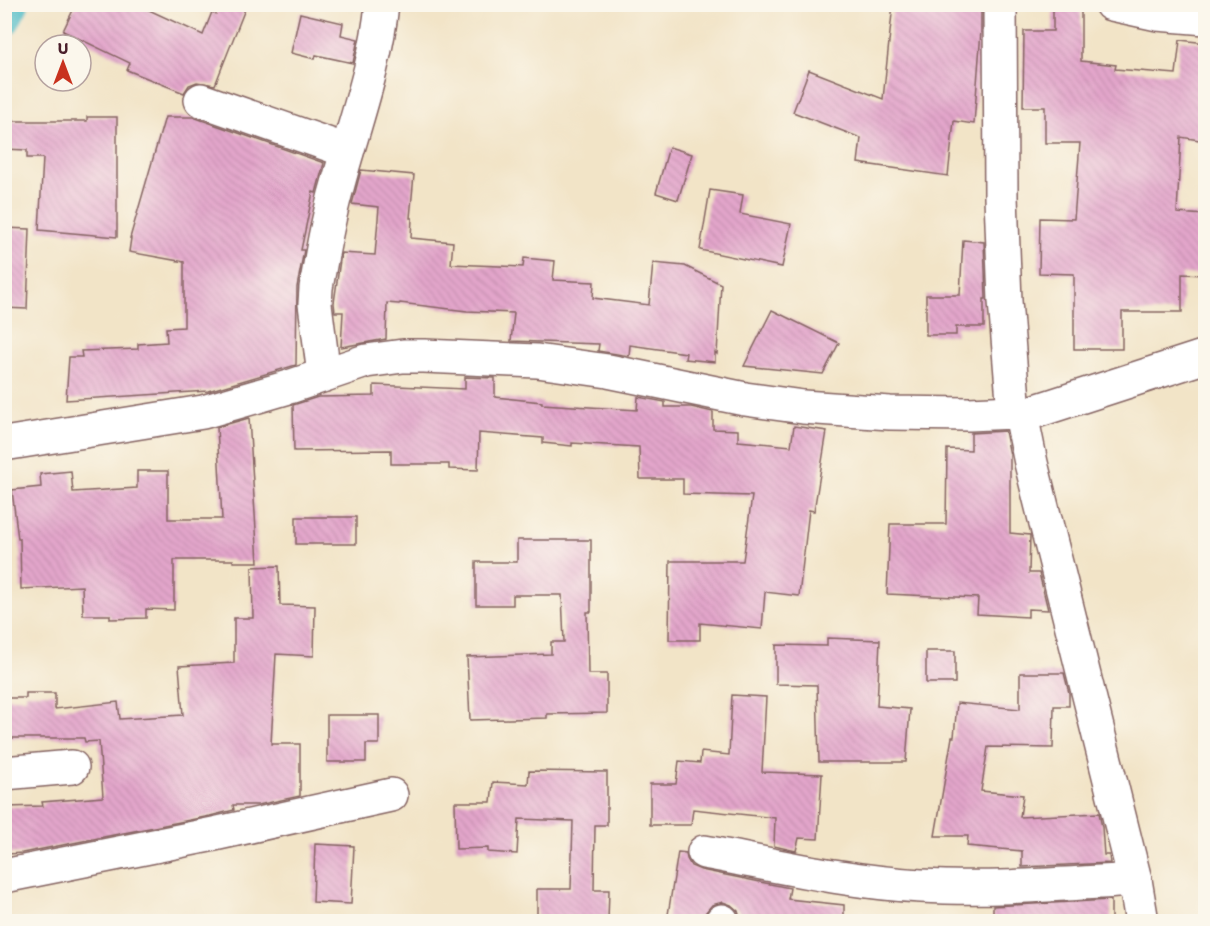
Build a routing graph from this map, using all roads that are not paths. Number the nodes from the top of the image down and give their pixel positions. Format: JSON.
{"nodes":[{"id":1,"x":382,"y":4,"type":"edge"},
{"id":2,"x":1000,"y":4,"type":"edge"},
{"id":3,"x":1111,"y":4,"type":"edge"},
{"id":4,"x":1206,"y":18,"type":"edge"},
{"id":5,"x":201,"y":100,"type":"dead end"},
{"id":6,"x":348,"y":151,"type":"junction"},
{"id":7,"x":1206,"y":356,"type":"edge"},
{"id":8,"x":324,"y":375,"type":"junction"},
{"id":9,"x":1018,"y":415,"type":"junction"},
{"id":10,"x":4,"y":444,"type":"edge"},
{"id":11,"x":72,"y":767,"type":"dead end"},
{"id":12,"x":4,"y":773,"type":"edge"},
{"id":13,"x":391,"y":795,"type":"dead end"},
{"id":14,"x":704,"y":852,"type":"dead end"},
{"id":15,"x":4,"y":876,"type":"edge"},
{"id":16,"x":1135,"y":880,"type":"junction"},
{"id":17,"x":1142,"y":921,"type":"edge"}],
"edges":[{"from":1,"to":6,"type":"street"},
{"from":2,"to":9,"type":"street"},
{"from":3,"to":4,"type":"street"},
{"from":5,"to":6,"type":"street"},
{"from":6,"to":8,"type":"street"},
{"from":7,"to":9,"type":"street"},
{"from":8,"to":9,"type":"street"},
{"from":8,"to":10,"type":"street"},
{"from":9,"to":16,"type":"street"},
{"from":11,"to":12,"type":"street"},
{"from":13,"to":15,"type":"street"},
{"from":14,"to":16,"type":"street"},
{"from":16,"to":17,"type":"street"}]}
